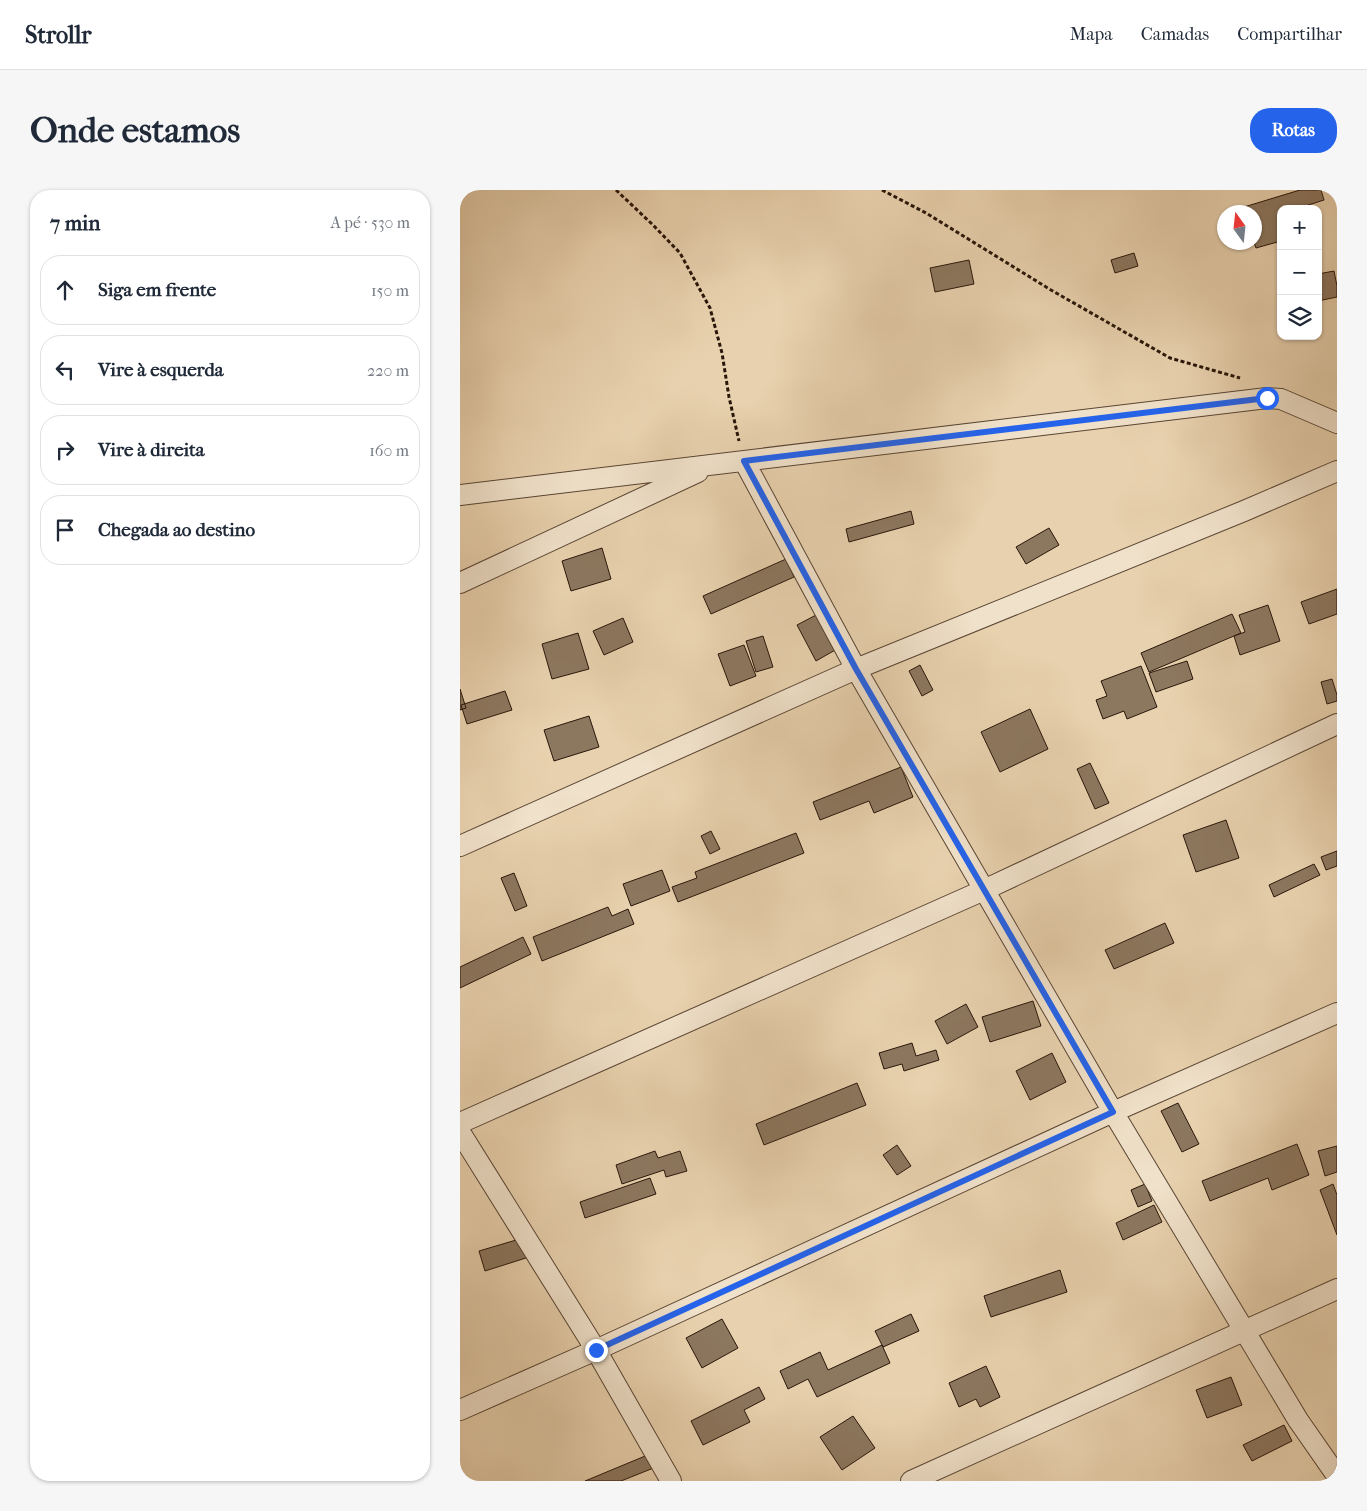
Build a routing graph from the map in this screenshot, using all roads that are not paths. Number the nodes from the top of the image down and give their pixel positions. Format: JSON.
{"nodes":[{"id":1,"x":1337,"y":424,"type":"edge"},
{"id":2,"x":744,"y":461,"type":"junction"},
{"id":3,"x":716,"y":464,"type":"junction"},
{"id":4,"x":1337,"y":471,"type":"edge"},
{"id":5,"x":460,"y":495,"type":"edge"},
{"id":6,"x":460,"y":583,"type":"edge"},
{"id":7,"x":856,"y":669,"type":"junction"},
{"id":8,"x":1337,"y":724,"type":"edge"},
{"id":9,"x":460,"y":846,"type":"edge"},
{"id":10,"x":984,"y":890,"type":"junction"},
{"id":11,"x":1337,"y":1013,"type":"edge"},
{"id":12,"x":1113,"y":1112,"type":"junction"},
{"id":13,"x":460,"y":1123,"type":"edge"},
{"id":14,"x":460,"y":1132,"type":"edge"},
{"id":15,"x":1337,"y":1289,"type":"edge"},
{"id":16,"x":1246,"y":1331,"type":"junction"},
{"id":17,"x":596,"y":1350,"type":"junction"},
{"id":18,"x":460,"y":1410,"type":"edge"},
{"id":19,"x":1337,"y":1476,"type":"edge"},
{"id":20,"x":671,"y":1481,"type":"edge"},
{"id":21,"x":911,"y":1481,"type":"edge"}],
"edges":[{"from":1,"to":2,"type":"street"},
{"from":2,"to":3,"type":"street"},
{"from":2,"to":7,"type":"street"},
{"from":3,"to":5,"type":"street"},
{"from":3,"to":6,"type":"street"},
{"from":4,"to":7,"type":"street"},
{"from":7,"to":9,"type":"street"},
{"from":7,"to":10,"type":"street"},
{"from":8,"to":10,"type":"street"},
{"from":10,"to":12,"type":"street"},
{"from":10,"to":13,"type":"street"},
{"from":11,"to":12,"type":"street"},
{"from":12,"to":16,"type":"street"},
{"from":12,"to":17,"type":"street"},
{"from":14,"to":17,"type":"street"},
{"from":15,"to":16,"type":"street"},
{"from":16,"to":19,"type":"street"},
{"from":16,"to":21,"type":"street"},
{"from":17,"to":18,"type":"street"},
{"from":17,"to":20,"type":"street"}]}
